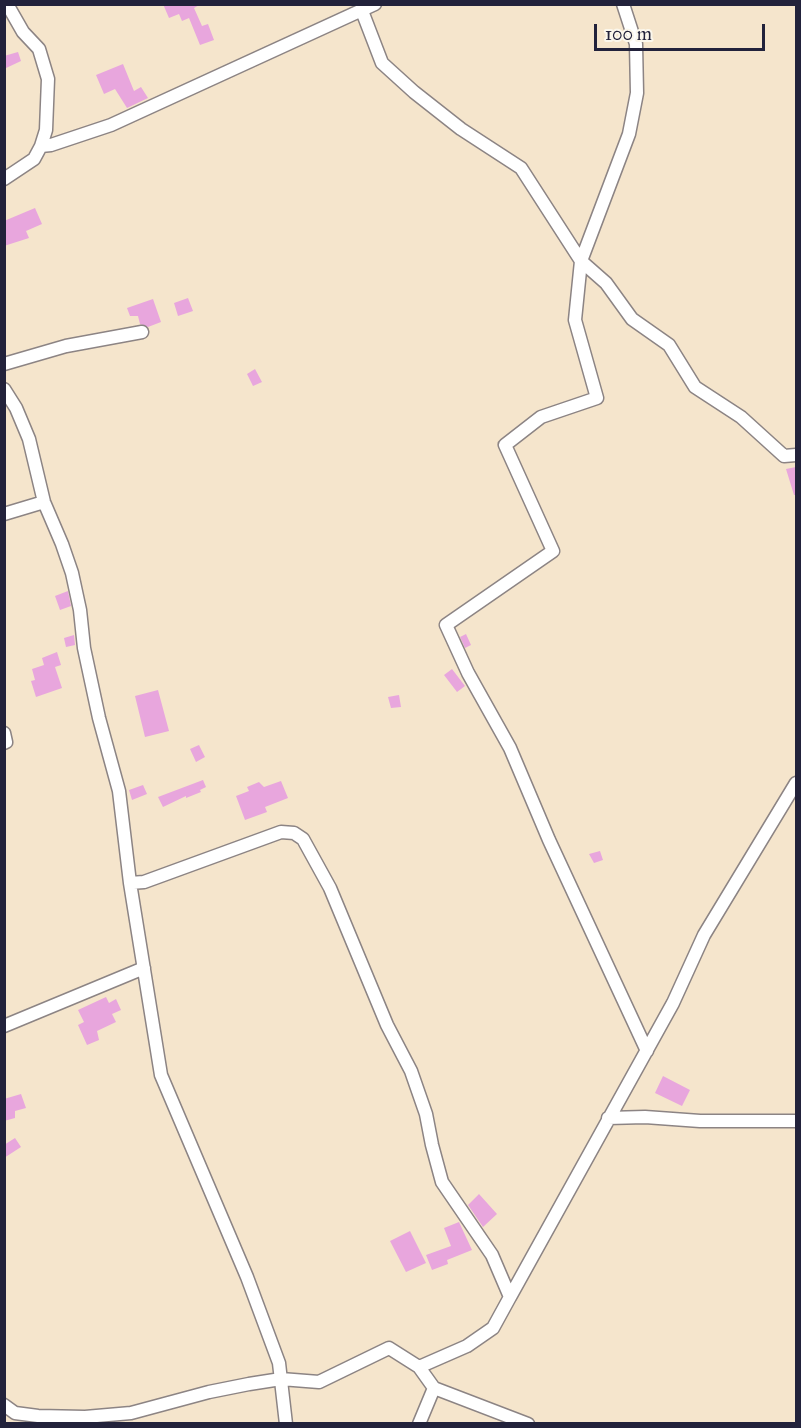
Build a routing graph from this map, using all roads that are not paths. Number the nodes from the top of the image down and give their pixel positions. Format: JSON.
{"nodes":[{"id":1,"x":8,"y":4,"type":"edge"},
{"id":2,"x":375,"y":4,"type":"edge"},
{"id":3,"x":623,"y":4,"type":"edge"},
{"id":4,"x":362,"y":11,"type":"junction"},
{"id":5,"x":41,"y":146,"type":"junction"},
{"id":6,"x":4,"y":179,"type":"edge"},
{"id":7,"x":581,"y":261,"type":"junction"},
{"id":8,"x":142,"y":332,"type":"dead end"},
{"id":9,"x":4,"y":364,"type":"edge"},
{"id":10,"x":4,"y":389,"type":"edge"},
{"id":11,"x":796,"y":455,"type":"edge"},
{"id":12,"x":44,"y":502,"type":"junction"},
{"id":13,"x":4,"y":514,"type":"edge"},
{"id":14,"x":4,"y":733,"type":"edge"},
{"id":15,"x":4,"y":743,"type":"edge"},
{"id":16,"x":796,"y":783,"type":"edge"},
{"id":17,"x":130,"y":884,"type":"junction"},
{"id":18,"x":144,"y":968,"type":"junction"},
{"id":19,"x":4,"y":1026,"type":"edge"},
{"id":20,"x":647,"y":1051,"type":"junction"},
{"id":21,"x":608,"y":1118,"type":"junction"},
{"id":22,"x":796,"y":1121,"type":"edge"},
{"id":23,"x":510,"y":1297,"type":"junction"},
{"id":24,"x":419,"y":1367,"type":"junction"},
{"id":25,"x":281,"y":1379,"type":"junction"},
{"id":26,"x":434,"y":1388,"type":"junction"},
{"id":27,"x":4,"y":1405,"type":"edge"},
{"id":28,"x":286,"y":1424,"type":"edge"},
{"id":29,"x":419,"y":1424,"type":"edge"},
{"id":30,"x":528,"y":1424,"type":"edge"}],
"edges":[{"from":1,"to":5,"type":"street"},
{"from":2,"to":4,"type":"street"},
{"from":3,"to":7,"type":"street"},
{"from":4,"to":5,"type":"street"},
{"from":4,"to":7,"type":"street"},
{"from":5,"to":6,"type":"street"},
{"from":7,"to":11,"type":"street"},
{"from":7,"to":20,"type":"street"},
{"from":8,"to":9,"type":"street"},
{"from":10,"to":12,"type":"street"},
{"from":12,"to":13,"type":"street"},
{"from":12,"to":17,"type":"street"},
{"from":14,"to":15,"type":"street"},
{"from":16,"to":20,"type":"street"},
{"from":17,"to":18,"type":"street"},
{"from":17,"to":23,"type":"street"},
{"from":18,"to":19,"type":"street"},
{"from":18,"to":25,"type":"street"},
{"from":20,"to":21,"type":"street"},
{"from":21,"to":22,"type":"street"},
{"from":21,"to":23,"type":"street"},
{"from":23,"to":24,"type":"street"},
{"from":24,"to":25,"type":"street"},
{"from":24,"to":26,"type":"street"},
{"from":25,"to":27,"type":"street"},
{"from":25,"to":28,"type":"street"},
{"from":26,"to":29,"type":"street"},
{"from":26,"to":30,"type":"street"}]}
